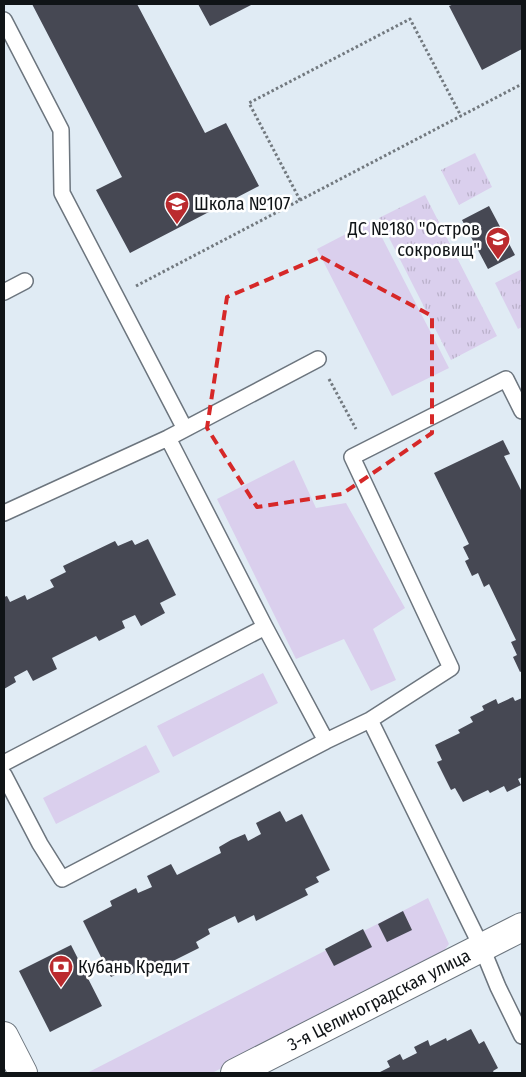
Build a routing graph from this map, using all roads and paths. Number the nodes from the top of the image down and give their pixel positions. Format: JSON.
{"nodes":[{"id":1,"x":4,"y":20,"type":"edge"},
{"id":2,"x":522,"y":84,"type":"edge"},
{"id":3,"x":461,"y":116,"type":"junction"},
{"id":4,"x":300,"y":200,"type":"junction"},
{"id":5,"x":25,"y":281,"type":"dead end"},
{"id":6,"x":4,"y":292,"type":"edge"},
{"id":7,"x":116,"y":296,"type":"junction"},
{"id":8,"x":318,"y":359,"type":"joint"},
{"id":9,"x":522,"y":411,"type":"edge"},
{"id":10,"x":185,"y":430,"type":"junction"},
{"id":11,"x":168,"y":438,"type":"junction"},
{"id":12,"x":367,"y":449,"type":"junction"},
{"id":13,"x":4,"y":513,"type":"edge"},
{"id":14,"x":265,"y":627,"type":"junction"},
{"id":15,"x":370,"y":720,"type":"junction"},
{"id":16,"x":326,"y":741,"type":"junction"},
{"id":17,"x":4,"y":764,"type":"edge"},
{"id":18,"x":4,"y":775,"type":"edge"},
{"id":19,"x":522,"y":927,"type":"edge"},
{"id":20,"x":482,"y":948,"type":"junction"},
{"id":21,"x":4,"y":1036,"type":"edge"},
{"id":22,"x":522,"y":1036,"type":"edge"},
{"id":23,"x":23,"y":1073,"type":"edge"},
{"id":24,"x":235,"y":1073,"type":"edge"}],
"edges":[{"from":1,"to":7,"type":"lane"},
{"from":2,"to":3,"type":"path"},
{"from":3,"to":4,"type":"path"},
{"from":3,"to":4,"type":"path"},
{"from":4,"to":7,"type":"path"},
{"from":5,"to":6,"type":"lane"},
{"from":7,"to":10,"type":"lane"},
{"from":8,"to":10,"type":"lane"},
{"from":8,"to":12,"type":"path"},
{"from":9,"to":12,"type":"lane"},
{"from":10,"to":11,"type":"lane"},
{"from":11,"to":13,"type":"lane"},
{"from":11,"to":14,"type":"lane"},
{"from":12,"to":15,"type":"lane"},
{"from":14,"to":16,"type":"lane"},
{"from":14,"to":17,"type":"lane"},
{"from":15,"to":16,"type":"lane"},
{"from":15,"to":20,"type":"lane"},
{"from":16,"to":18,"type":"lane"},
{"from":19,"to":20,"type":"street","name":"3-я Целиноградская улица"},
{"from":20,"to":22,"type":"lane"},
{"from":20,"to":24,"type":"street","name":"3-я Целиноградская улица"},
{"from":21,"to":23,"type":"street"}]}
